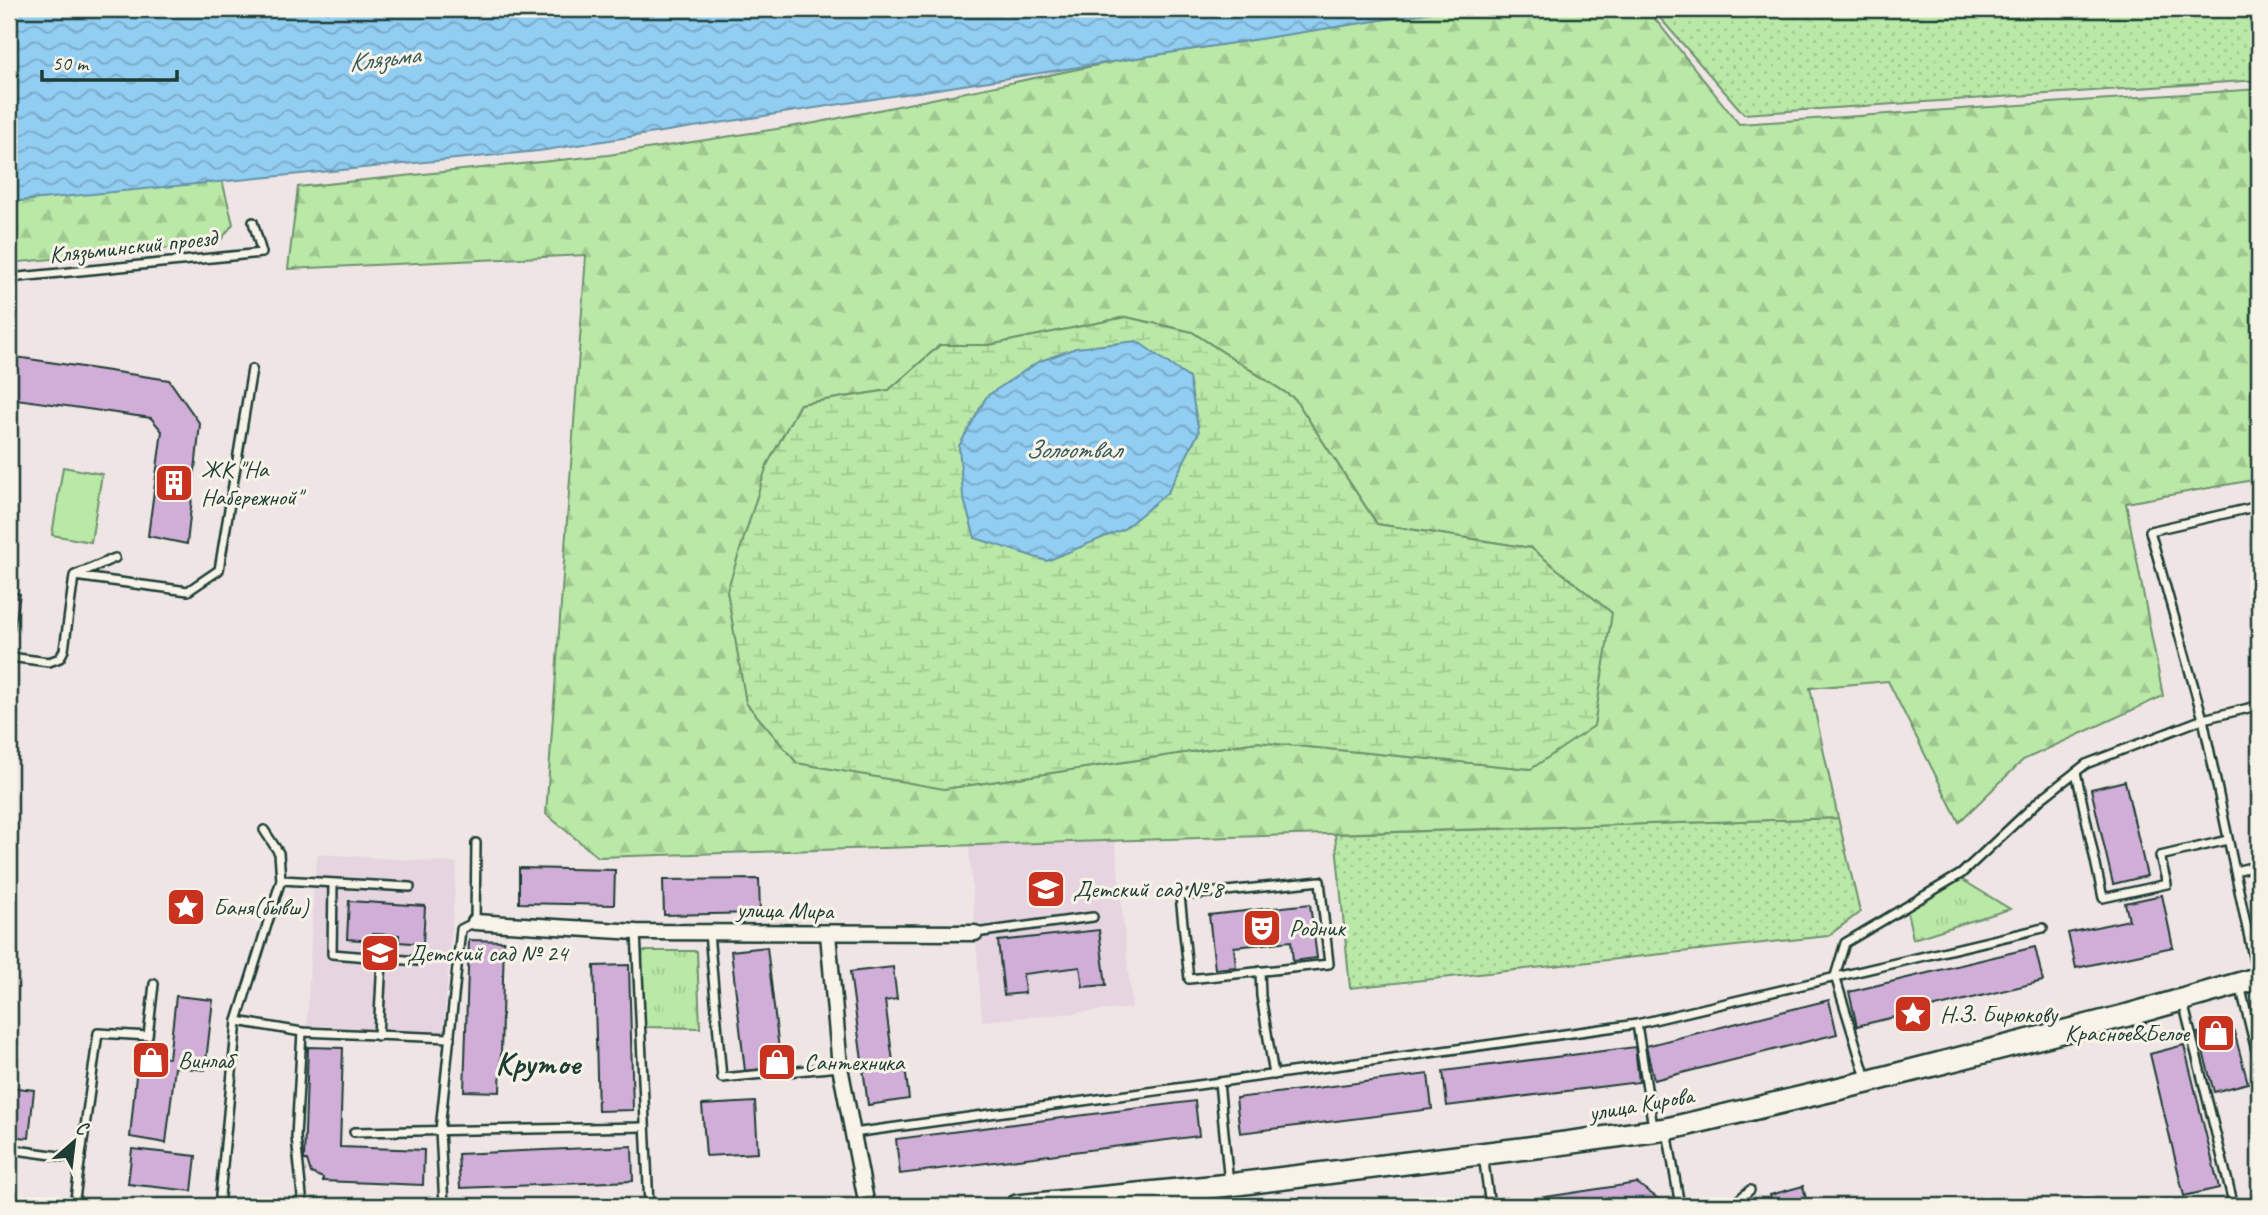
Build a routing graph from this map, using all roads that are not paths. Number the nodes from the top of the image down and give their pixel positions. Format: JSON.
{"nodes":[{"id":1,"x":253,"y":222,"type":"dead end"},
{"id":2,"x":9,"y":278,"type":"edge"},
{"id":3,"x":252,"y":369,"type":"dead end"},
{"id":4,"x":2259,"y":506,"type":"edge"},
{"id":5,"x":115,"y":558,"type":"dead end"},
{"id":6,"x":74,"y":576,"type":"junction"},
{"id":7,"x":9,"y":657,"type":"edge"},
{"id":8,"x":2258,"y":704,"type":"edge"},
{"id":9,"x":2259,"y":716,"type":"edge"},
{"id":10,"x":2203,"y":719,"type":"junction"},
{"id":11,"x":2076,"y":772,"type":"junction"},
{"id":12,"x":264,"y":831,"type":"dead end"},
{"id":13,"x":2228,"y":840,"type":"junction"},
{"id":14,"x":476,"y":843,"type":"dead end"},
{"id":15,"x":2259,"y":865,"type":"edge"},
{"id":16,"x":2235,"y":871,"type":"junction"},
{"id":17,"x":281,"y":880,"type":"junction"},
{"id":18,"x":333,"y":884,"type":"junction"},
{"id":19,"x":410,"y":887,"type":"dead end"},
{"id":20,"x":1093,"y":916,"type":"dead end"},
{"id":21,"x":475,"y":922,"type":"junction"},
{"id":22,"x":2043,"y":928,"type":"dead end"},
{"id":23,"x":636,"y":932,"type":"junction"},
{"id":24,"x":709,"y":932,"type":"junction"},
{"id":25,"x":975,"y":933,"type":"joint"},
{"id":26,"x":828,"y":934,"type":"junction"},
{"id":27,"x":382,"y":958,"type":"junction"},
{"id":28,"x":418,"y":961,"type":"dead end"},
{"id":29,"x":1260,"y":971,"type":"junction"},
{"id":30,"x":1835,"y":976,"type":"junction"},
{"id":31,"x":2252,"y":980,"type":"edge"},
{"id":32,"x":154,"y":984,"type":"dead end"},
{"id":33,"x":2183,"y":1001,"type":"junction"},
{"id":34,"x":237,"y":1021,"type":"junction"},
{"id":35,"x":1637,"y":1024,"type":"junction"},
{"id":36,"x":302,"y":1032,"type":"junction"},
{"id":37,"x":378,"y":1036,"type":"junction"},
{"id":38,"x":450,"y":1038,"type":"junction"},
{"id":39,"x":2259,"y":1063,"type":"edge"},
{"id":40,"x":840,"y":1067,"type":"junction"},
{"id":41,"x":1274,"y":1075,"type":"junction"},
{"id":42,"x":1219,"y":1082,"type":"junction"},
{"id":43,"x":1867,"y":1082,"type":"junction"},
{"id":44,"x":645,"y":1127,"type":"junction"},
{"id":45,"x":440,"y":1130,"type":"junction"},
{"id":46,"x":1660,"y":1130,"type":"junction"},
{"id":47,"x":354,"y":1132,"type":"dead end"},
{"id":48,"x":852,"y":1133,"type":"junction"},
{"id":49,"x":9,"y":1149,"type":"edge"},
{"id":50,"x":1483,"y":1154,"type":"junction"},
{"id":51,"x":81,"y":1159,"type":"junction"},
{"id":52,"x":1229,"y":1185,"type":"junction"},
{"id":53,"x":1750,"y":1191,"type":"dead end"},
{"id":54,"x":74,"y":1206,"type":"edge"},
{"id":55,"x":219,"y":1206,"type":"edge"},
{"id":56,"x":303,"y":1206,"type":"edge"},
{"id":57,"x":444,"y":1206,"type":"edge"},
{"id":58,"x":649,"y":1206,"type":"edge"},
{"id":59,"x":867,"y":1206,"type":"edge"},
{"id":60,"x":1017,"y":1206,"type":"edge"},
{"id":61,"x":1490,"y":1206,"type":"edge"},
{"id":62,"x":1680,"y":1206,"type":"edge"},
{"id":63,"x":1731,"y":1206,"type":"edge"},
{"id":64,"x":2234,"y":1206,"type":"edge"}],
"edges":[{"from":1,"to":2,"type":"lane","name":"Клязьминский проезд"},
{"from":3,"to":6,"type":"lane"},
{"from":4,"to":10,"type":"lane"},
{"from":5,"to":6,"type":"lane"},
{"from":6,"to":7,"type":"lane"},
{"from":8,"to":9,"type":"lane"},
{"from":8,"to":10,"type":"lane"},
{"from":10,"to":11,"type":"lane"},
{"from":10,"to":13,"type":"lane"},
{"from":11,"to":13,"type":"lane"},
{"from":11,"to":30,"type":"lane"},
{"from":12,"to":17,"type":"lane"},
{"from":13,"to":16,"type":"lane"},
{"from":14,"to":21,"type":"lane"},
{"from":15,"to":16,"type":"lane"},
{"from":16,"to":31,"type":"lane"},
{"from":17,"to":18,"type":"lane"},
{"from":17,"to":34,"type":"lane"},
{"from":18,"to":19,"type":"lane"},
{"from":18,"to":27,"type":"lane"},
{"from":20,"to":25,"type":"lane","name":"улица Мира"},
{"from":21,"to":23,"type":"street","name":"улица Мира"},
{"from":21,"to":38,"type":"lane"},
{"from":22,"to":30,"type":"lane"},
{"from":23,"to":24,"type":"street","name":"улица Мира"},
{"from":23,"to":44,"type":"lane"},
{"from":24,"to":26,"type":"street","name":"улица Мира"},
{"from":24,"to":40,"type":"lane"},
{"from":25,"to":26,"type":"street","name":"улица Мира"},
{"from":26,"to":40,"type":"street"},
{"from":27,"to":28,"type":"lane"},
{"from":27,"to":37,"type":"lane"},
{"from":29,"to":29,"type":"lane"},
{"from":29,"to":41,"type":"lane"},
{"from":30,"to":35,"type":"lane"},
{"from":30,"to":43,"type":"lane"},
{"from":31,"to":33,"type":"street","name":"улица Кирова"},
{"from":31,"to":39,"type":"lane"},
{"from":32,"to":51,"type":"lane"},
{"from":33,"to":43,"type":"street","name":"улица Кирова"},
{"from":33,"to":64,"type":"lane"},
{"from":34,"to":36,"type":"lane"},
{"from":34,"to":55,"type":"lane"},
{"from":35,"to":41,"type":"lane"},
{"from":35,"to":46,"type":"lane"},
{"from":36,"to":37,"type":"lane"},
{"from":36,"to":56,"type":"lane"},
{"from":37,"to":38,"type":"lane"},
{"from":38,"to":45,"type":"lane"},
{"from":40,"to":48,"type":"street"},
{"from":41,"to":42,"type":"lane"},
{"from":42,"to":48,"type":"lane"},
{"from":42,"to":52,"type":"lane"},
{"from":43,"to":46,"type":"street","name":"улица Кирова"},
{"from":44,"to":45,"type":"lane"},
{"from":44,"to":58,"type":"lane"},
{"from":45,"to":47,"type":"lane"},
{"from":45,"to":57,"type":"lane"},
{"from":46,"to":50,"type":"street","name":"улица Кирова"},
{"from":46,"to":62,"type":"lane"},
{"from":48,"to":59,"type":"street"},
{"from":49,"to":51,"type":"lane"},
{"from":50,"to":52,"type":"street","name":"улица Кирова"},
{"from":50,"to":61,"type":"lane"},
{"from":51,"to":54,"type":"lane"},
{"from":52,"to":60,"type":"street","name":"улица Кирова"},
{"from":53,"to":63,"type":"lane"}]}
